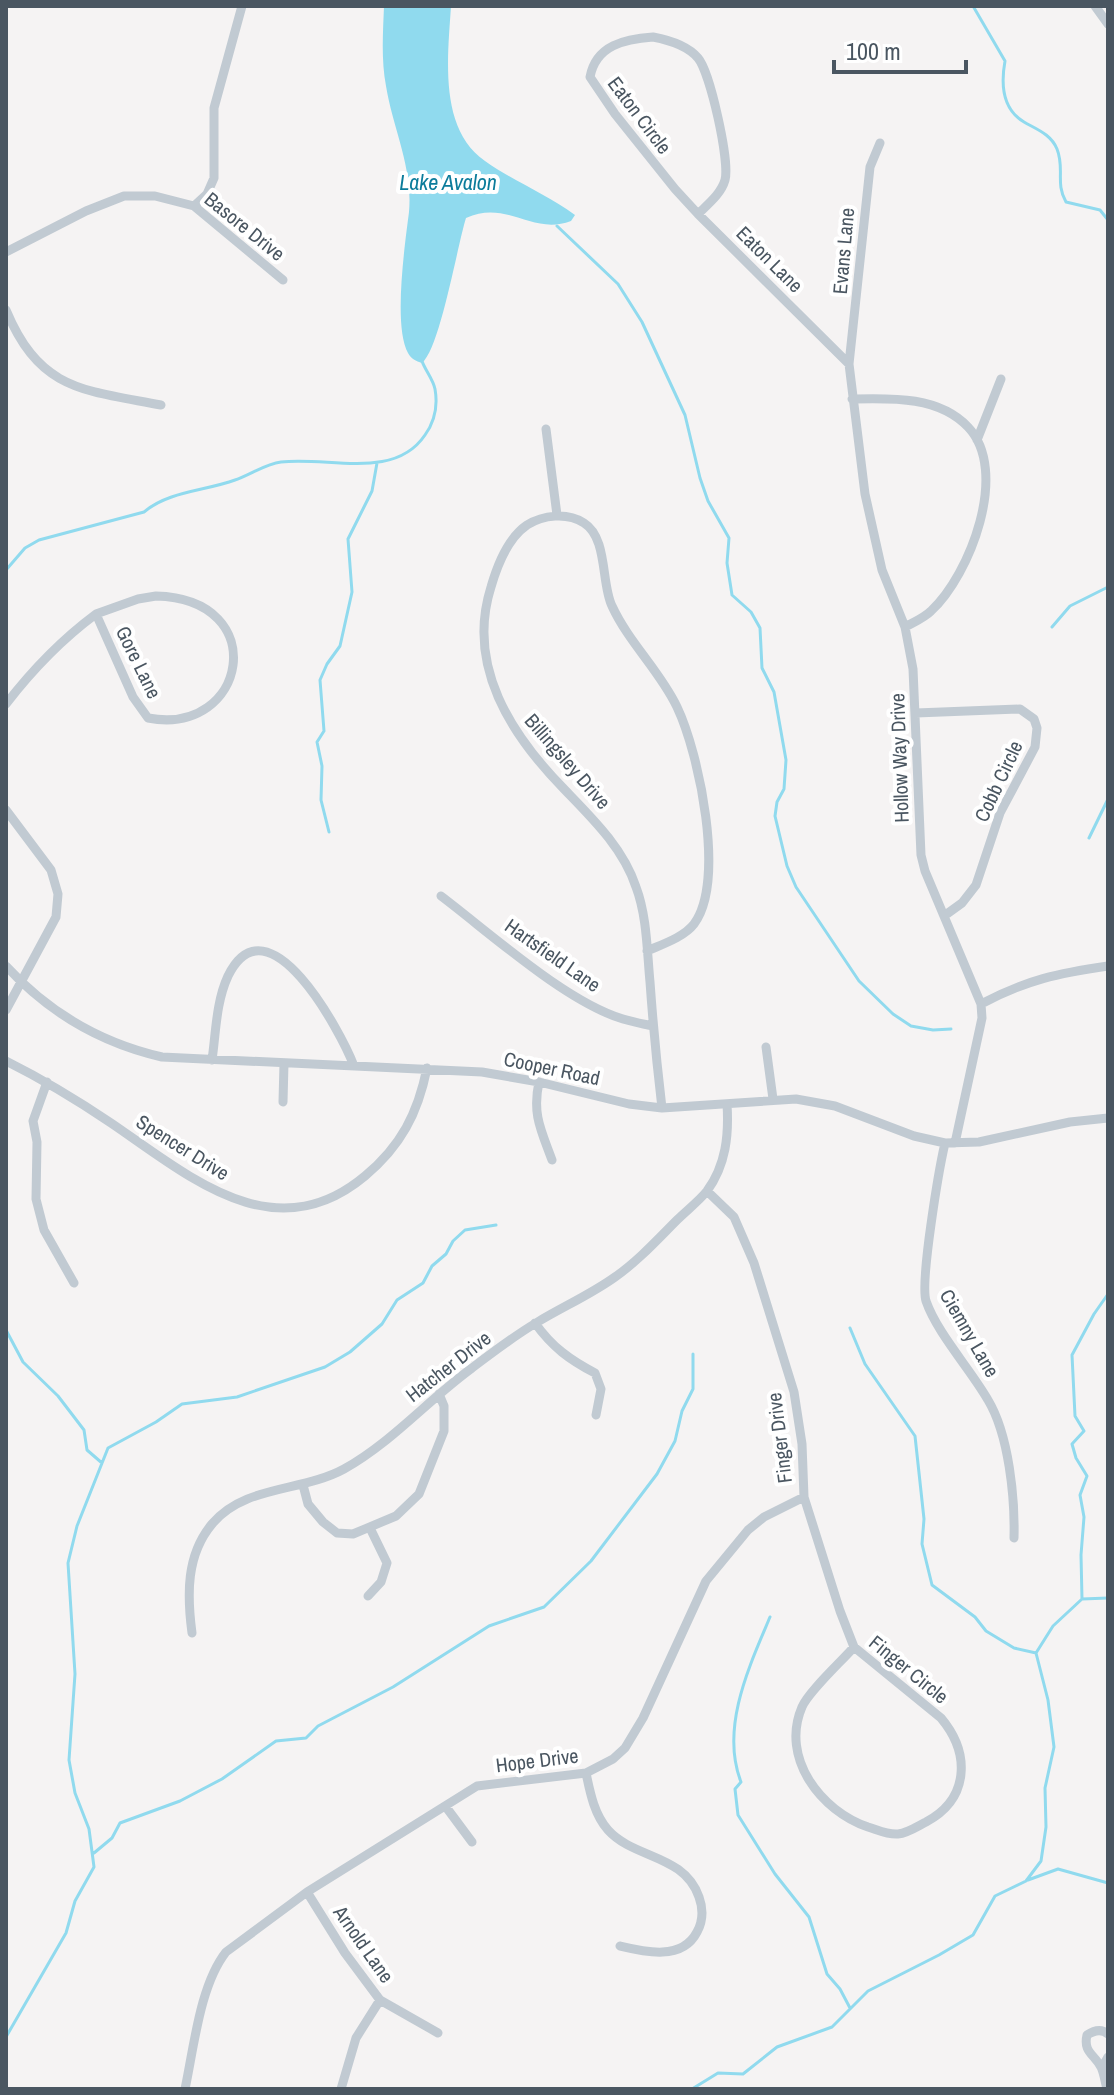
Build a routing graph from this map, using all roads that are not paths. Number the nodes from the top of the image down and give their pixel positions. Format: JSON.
{"nodes":[{"id":1,"x":242,"y":6,"type":"edge"},
{"id":2,"x":1095,"y":6,"type":"edge"},
{"id":3,"x":1108,"y":24,"type":"edge"},
{"id":4,"x":880,"y":143,"type":"dead end"},
{"id":5,"x":194,"y":206,"type":"junction"},
{"id":6,"x":698,"y":214,"type":"junction"},
{"id":7,"x":6,"y":252,"type":"edge"},
{"id":8,"x":283,"y":280,"type":"dead end"},
{"id":9,"x":6,"y":310,"type":"edge"},
{"id":10,"x":849,"y":364,"type":"junction"},
{"id":11,"x":1001,"y":379,"type":"dead end"},
{"id":12,"x":852,"y":399,"type":"junction"},
{"id":13,"x":161,"y":405,"type":"dead end"},
{"id":14,"x":546,"y":429,"type":"dead end"},
{"id":15,"x":977,"y":440,"type":"junction"},
{"id":16,"x":557,"y":515,"type":"junction"},
{"id":17,"x":96,"y":614,"type":"junction"},
{"id":18,"x":905,"y":627,"type":"junction"},
{"id":19,"x":6,"y":704,"type":"edge"},
{"id":20,"x":916,"y":713,"type":"junction"},
{"id":21,"x":6,"y":810,"type":"edge"},
{"id":22,"x":441,"y":896,"type":"dead end"},
{"id":23,"x":944,"y":916,"type":"junction"},
{"id":24,"x":647,"y":951,"type":"junction"},
{"id":25,"x":6,"y":966,"type":"edge"},
{"id":26,"x":1108,"y":966,"type":"edge"},
{"id":27,"x":21,"y":982,"type":"junction"},
{"id":28,"x":981,"y":1004,"type":"junction"},
{"id":29,"x":6,"y":1010,"type":"edge"},
{"id":30,"x":653,"y":1026,"type":"junction"},
{"id":31,"x":766,"y":1047,"type":"dead end"},
{"id":32,"x":212,"y":1060,"type":"junction"},
{"id":33,"x":6,"y":1061,"type":"edge"},
{"id":34,"x":284,"y":1063,"type":"junction"},
{"id":35,"x":354,"y":1066,"type":"junction"},
{"id":36,"x":427,"y":1068,"type":"junction"},
{"id":37,"x":47,"y":1082,"type":"junction"},
{"id":38,"x":539,"y":1082,"type":"junction"},
{"id":39,"x":773,"y":1099,"type":"junction"},
{"id":40,"x":283,"y":1102,"type":"dead end"},
{"id":41,"x":727,"y":1104,"type":"junction"},
{"id":42,"x":662,"y":1108,"type":"junction"},
{"id":43,"x":1108,"y":1118,"type":"edge"},
{"id":44,"x":950,"y":1143,"type":"junction"},
{"id":45,"x":552,"y":1160,"type":"dead end"},
{"id":46,"x":707,"y":1191,"type":"junction"},
{"id":47,"x":74,"y":1283,"type":"dead end"},
{"id":48,"x":535,"y":1323,"type":"junction"},
{"id":49,"x":439,"y":1394,"type":"junction"},
{"id":50,"x":596,"y":1415,"type":"dead end"},
{"id":51,"x":303,"y":1485,"type":"junction"},
{"id":52,"x":804,"y":1497,"type":"junction"},
{"id":53,"x":370,"y":1528,"type":"junction"},
{"id":54,"x":1014,"y":1538,"type":"dead end"},
{"id":55,"x":368,"y":1596,"type":"dead end"},
{"id":56,"x":192,"y":1633,"type":"dead end"},
{"id":57,"x":854,"y":1647,"type":"junction"},
{"id":58,"x":586,"y":1773,"type":"junction"},
{"id":59,"x":446,"y":1807,"type":"junction"},
{"id":60,"x":472,"y":1842,"type":"dead end"},
{"id":61,"x":307,"y":1892,"type":"junction"},
{"id":62,"x":620,"y":1946,"type":"dead end"},
{"id":63,"x":380,"y":2000,"type":"junction"},
{"id":64,"x":438,"y":2033,"type":"dead end"},
{"id":65,"x":1108,"y":2034,"type":"edge"},
{"id":66,"x":1108,"y":2057,"type":"edge"},
{"id":67,"x":1102,"y":2068,"type":"junction"},
{"id":68,"x":185,"y":2089,"type":"edge"},
{"id":69,"x":341,"y":2089,"type":"edge"},
{"id":70,"x":1105,"y":2089,"type":"edge"}],
"edges":[{"from":1,"to":5,"type":"street"},
{"from":2,"to":3,"type":"street"},
{"from":4,"to":10,"type":"street","name":"Evans Lane"},
{"from":5,"to":7,"type":"street","name":"Basore Drive"},
{"from":5,"to":8,"type":"street","name":"Basore Drive"},
{"from":6,"to":6,"type":"street","name":"Eaton Circle"},
{"from":6,"to":10,"type":"street","name":"Eaton Lane"},
{"from":9,"to":13,"type":"street"},
{"from":10,"to":12,"type":"street","name":"Hollow Way Drive"},
{"from":11,"to":15,"type":"street"},
{"from":12,"to":15,"type":"street"},
{"from":12,"to":18,"type":"street","name":"Hollow Way Drive"},
{"from":14,"to":16,"type":"street"},
{"from":15,"to":18,"type":"street"},
{"from":16,"to":24,"type":"street"},
{"from":16,"to":24,"type":"street","name":"Billingsley Drive"},
{"from":17,"to":17,"type":"street","name":"Gore Lane"},
{"from":17,"to":19,"type":"street","name":"Gore Lane"},
{"from":18,"to":20,"type":"street","name":"Hollow Way Drive"},
{"from":20,"to":23,"type":"street","name":"Hollow Way Drive"},
{"from":20,"to":23,"type":"street","name":"Cobb Circle"},
{"from":21,"to":27,"type":"street"},
{"from":22,"to":30,"type":"street","name":"Hartsfield Lane"},
{"from":23,"to":28,"type":"street","name":"Hollow Way Drive"},
{"from":24,"to":30,"type":"street","name":"Billingsley Drive"},
{"from":25,"to":27,"type":"street","name":"Cooper Road"},
{"from":26,"to":28,"type":"street"},
{"from":27,"to":29,"type":"street"},
{"from":27,"to":32,"type":"street","name":"Cooper Road"},
{"from":28,"to":44,"type":"street","name":"Hollow Way Drive"},
{"from":30,"to":42,"type":"street","name":"Billingsley Drive"},
{"from":31,"to":39,"type":"street"},
{"from":32,"to":34,"type":"street","name":"Cooper Road"},
{"from":32,"to":35,"type":"street"},
{"from":33,"to":37,"type":"street","name":"Spencer Drive"},
{"from":34,"to":35,"type":"street","name":"Cooper Road"},
{"from":34,"to":40,"type":"street"},
{"from":35,"to":36,"type":"street","name":"Cooper Road"},
{"from":36,"to":37,"type":"street","name":"Spencer Drive"},
{"from":36,"to":38,"type":"street","name":"Cooper Road"},
{"from":37,"to":47,"type":"street"},
{"from":38,"to":42,"type":"street","name":"Cooper Road"},
{"from":38,"to":45,"type":"street"},
{"from":39,"to":41,"type":"street","name":"Cooper Road"},
{"from":39,"to":44,"type":"street","name":"Cooper Road"},
{"from":41,"to":42,"type":"street","name":"Cooper Road"},
{"from":41,"to":46,"type":"street","name":"Hatcher Drive"},
{"from":43,"to":44,"type":"street","name":"Cooper Road"},
{"from":44,"to":54,"type":"street","name":"Ciemny Lane"},
{"from":46,"to":48,"type":"street","name":"Hatcher Drive"},
{"from":46,"to":52,"type":"street","name":"Finger Drive"},
{"from":48,"to":49,"type":"street","name":"Hatcher Drive"},
{"from":48,"to":50,"type":"street"},
{"from":49,"to":51,"type":"street","name":"Hatcher Drive"},
{"from":49,"to":53,"type":"street"},
{"from":51,"to":53,"type":"street"},
{"from":51,"to":56,"type":"street","name":"Hatcher Drive"},
{"from":52,"to":57,"type":"street","name":"Finger Drive"},
{"from":52,"to":58,"type":"street","name":"Hope Drive"},
{"from":53,"to":55,"type":"street"},
{"from":57,"to":57,"type":"street","name":"Finger Circle"},
{"from":58,"to":59,"type":"street","name":"Hope Drive"},
{"from":58,"to":62,"type":"street"},
{"from":59,"to":60,"type":"street"},
{"from":59,"to":61,"type":"street","name":"Hope Drive"},
{"from":61,"to":63,"type":"street","name":"Arnold Lane"},
{"from":61,"to":68,"type":"street","name":"Hope Drive"},
{"from":63,"to":64,"type":"street","name":"Arnold Lane"},
{"from":63,"to":69,"type":"street"},
{"from":65,"to":67,"type":"street"},
{"from":66,"to":67,"type":"street"},
{"from":67,"to":70,"type":"street"}]}
